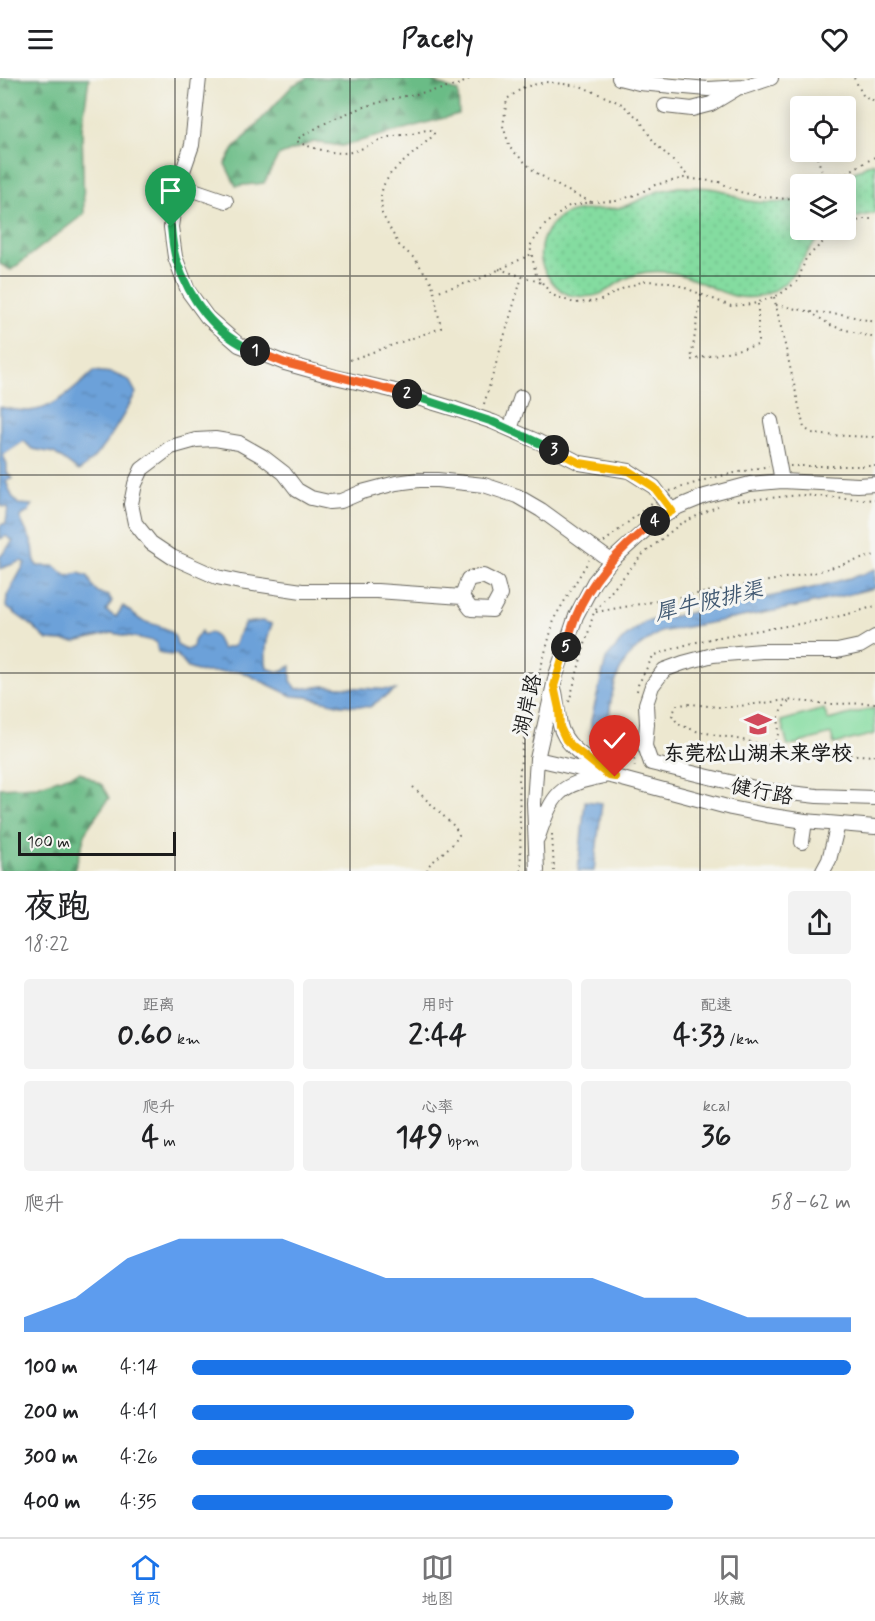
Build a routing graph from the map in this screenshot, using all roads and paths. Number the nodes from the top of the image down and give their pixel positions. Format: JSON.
{"nodes":[{"id":1,"x":199,"y":78,"type":"edge"},
{"id":2,"x":470,"y":78,"type":"edge"},
{"id":3,"x":545,"y":78,"type":"edge"},
{"id":4,"x":619,"y":78,"type":"edge"},
{"id":5,"x":771,"y":78,"type":"edge"},
{"id":6,"x":854,"y":78,"type":"edge"},
{"id":7,"x":546,"y":82,"type":"junction"},
{"id":8,"x":738,"y":87,"type":"junction"},
{"id":9,"x":875,"y":102,"type":"edge"},
{"id":10,"x":665,"y":106,"type":"dead end"},
{"id":11,"x":875,"y":157,"type":"edge"},
{"id":12,"x":844,"y":174,"type":"edge"},
{"id":13,"x":691,"y":179,"type":"junction"},
{"id":14,"x":178,"y":185,"type":"junction"},
{"id":15,"x":790,"y":198,"type":"edge"},
{"id":16,"x":226,"y":201,"type":"dead end"},
{"id":17,"x":591,"y":202,"type":"junction"},
{"id":18,"x":875,"y":219,"type":"edge"},
{"id":19,"x":856,"y":221,"type":"edge"},
{"id":20,"x":825,"y":240,"type":"edge"},
{"id":21,"x":532,"y":254,"type":"junction"},
{"id":22,"x":499,"y":269,"type":"junction"},
{"id":23,"x":522,"y":277,"type":"junction"},
{"id":24,"x":542,"y":283,"type":"junction"},
{"id":25,"x":434,"y":292,"type":"junction"},
{"id":26,"x":701,"y":295,"type":"junction"},
{"id":27,"x":774,"y":297,"type":"junction"},
{"id":28,"x":758,"y":303,"type":"junction"},
{"id":29,"x":776,"y":305,"type":"junction"},
{"id":30,"x":807,"y":311,"type":"junction"},
{"id":31,"x":875,"y":322,"type":"edge"},
{"id":32,"x":875,"y":338,"type":"edge"},
{"id":33,"x":350,"y":360,"type":"dead end"},
{"id":34,"x":521,"y":397,"type":"dead end"},
{"id":35,"x":484,"y":404,"type":"dead end"},
{"id":36,"x":771,"y":421,"type":"dead end"},
{"id":37,"x":510,"y":429,"type":"junction"},
{"id":38,"x":875,"y":437,"type":"edge"},
{"id":39,"x":779,"y":466,"type":"junction"},
{"id":40,"x":875,"y":466,"type":"edge"},
{"id":41,"x":782,"y":481,"type":"junction"},
{"id":42,"x":875,"y":484,"type":"edge"},
{"id":43,"x":661,"y":495,"type":"junction"},
{"id":44,"x":875,"y":500,"type":"edge"},
{"id":45,"x":737,"y":501,"type":"dead end"},
{"id":46,"x":726,"y":502,"type":"dead end"},
{"id":47,"x":672,"y":511,"type":"junction"},
{"id":48,"x":596,"y":549,"type":"junction"},
{"id":49,"x":875,"y":555,"type":"edge"},
{"id":50,"x":611,"y":561,"type":"junction"},
{"id":51,"x":462,"y":597,"type":"dead end"},
{"id":52,"x":594,"y":612,"type":"junction"},
{"id":53,"x":875,"y":637,"type":"edge"},
{"id":54,"x":554,"y":686,"type":"junction"},
{"id":55,"x":790,"y":700,"type":"junction"},
{"id":56,"x":875,"y":703,"type":"edge"},
{"id":57,"x":568,"y":705,"type":"dead end"},
{"id":58,"x":772,"y":746,"type":"junction"},
{"id":59,"x":875,"y":756,"type":"edge"},
{"id":60,"x":537,"y":759,"type":"junction"},
{"id":61,"x":609,"y":776,"type":"junction"},
{"id":62,"x":413,"y":787,"type":"dead end"},
{"id":63,"x":875,"y":798,"type":"edge"},
{"id":64,"x":805,"y":821,"type":"junction"},
{"id":65,"x":552,"y":824,"type":"dead end"},
{"id":66,"x":837,"y":824,"type":"junction"},
{"id":67,"x":875,"y":827,"type":"edge"},
{"id":68,"x":802,"y":842,"type":"dead end"},
{"id":69,"x":536,"y":845,"type":"junction"},
{"id":70,"x":427,"y":871,"type":"edge"},
{"id":71,"x":521,"y":871,"type":"edge"},
{"id":72,"x":537,"y":871,"type":"edge"},
{"id":73,"x":554,"y":871,"type":"edge"},
{"id":74,"x":823,"y":871,"type":"edge"}],
"edges":[{"from":1,"to":14,"type":"street"},
{"from":2,"to":25,"type":"path"},
{"from":3,"to":7,"type":"path"},
{"from":4,"to":8,"type":"street"},
{"from":5,"to":8,"type":"street"},
{"from":6,"to":9,"type":"path"},
{"from":7,"to":13,"type":"path"},
{"from":7,"to":17,"type":"path"},
{"from":8,"to":10,"type":"street"},
{"from":11,"to":12,"type":"path"},
{"from":13,"to":15,"type":"path"},
{"from":13,"to":17,"type":"path"},
{"from":14,"to":16,"type":"street"},
{"from":14,"to":37,"type":"street"},
{"from":17,"to":21,"type":"path"},
{"from":18,"to":19,"type":"path"},
{"from":20,"to":27,"type":"path"},
{"from":21,"to":22,"type":"path"},
{"from":21,"to":24,"type":"path"},
{"from":22,"to":23,"type":"path"},
{"from":22,"to":25,"type":"path"},
{"from":23,"to":24,"type":"path"},
{"from":23,"to":35,"type":"path"},
{"from":24,"to":26,"type":"path"},
{"from":25,"to":33,"type":"path"},
{"from":26,"to":28,"type":"path"},
{"from":26,"to":28,"type":"path"},
{"from":27,"to":28,"type":"path"},
{"from":27,"to":29,"type":"path"},
{"from":29,"to":30,"type":"path"},
{"from":29,"to":38,"type":"path"},
{"from":30,"to":31,"type":"path"},
{"from":30,"to":32,"type":"path"},
{"from":34,"to":37,"type":"street"},
{"from":36,"to":39,"type":"street"},
{"from":37,"to":43,"type":"street"},
{"from":39,"to":40,"type":"path"},
{"from":39,"to":41,"type":"street"},
{"from":39,"to":43,"type":"path"},
{"from":41,"to":42,"type":"street","name":"湖岸路"},
{"from":41,"to":47,"type":"street","name":"湖岸路"},
{"from":43,"to":47,"type":"street"},
{"from":43,"to":48,"type":"path"},
{"from":44,"to":45,"type":"path"},
{"from":46,"to":52,"type":"path"},
{"from":47,"to":50,"type":"street","name":"湖岸路"},
{"from":48,"to":50,"type":"street"},
{"from":48,"to":51,"type":"street"},
{"from":48,"to":71,"type":"path"},
{"from":49,"to":52,"type":"path"},
{"from":50,"to":54,"type":"street","name":"湖岸路"},
{"from":52,"to":57,"type":"path"},
{"from":53,"to":63,"type":"street"},
{"from":54,"to":60,"type":"street","name":"湖岸路"},
{"from":54,"to":61,"type":"street"},
{"from":55,"to":56,"type":"path"},
{"from":55,"to":58,"type":"path"},
{"from":55,"to":58,"type":"path"},
{"from":58,"to":59,"type":"path"},
{"from":60,"to":61,"type":"street","name":"健行路"},
{"from":60,"to":69,"type":"street","name":"湖岸路"},
{"from":61,"to":64,"type":"street","name":"健行路"},
{"from":61,"to":69,"type":"street"},
{"from":62,"to":70,"type":"path"},
{"from":64,"to":66,"type":"street","name":"健行路"},
{"from":64,"to":68,"type":"street"},
{"from":65,"to":73,"type":"path"},
{"from":66,"to":67,"type":"street","name":"健行路"},
{"from":66,"to":74,"type":"street"},
{"from":69,"to":72,"type":"street","name":"湖岸路"}]}
